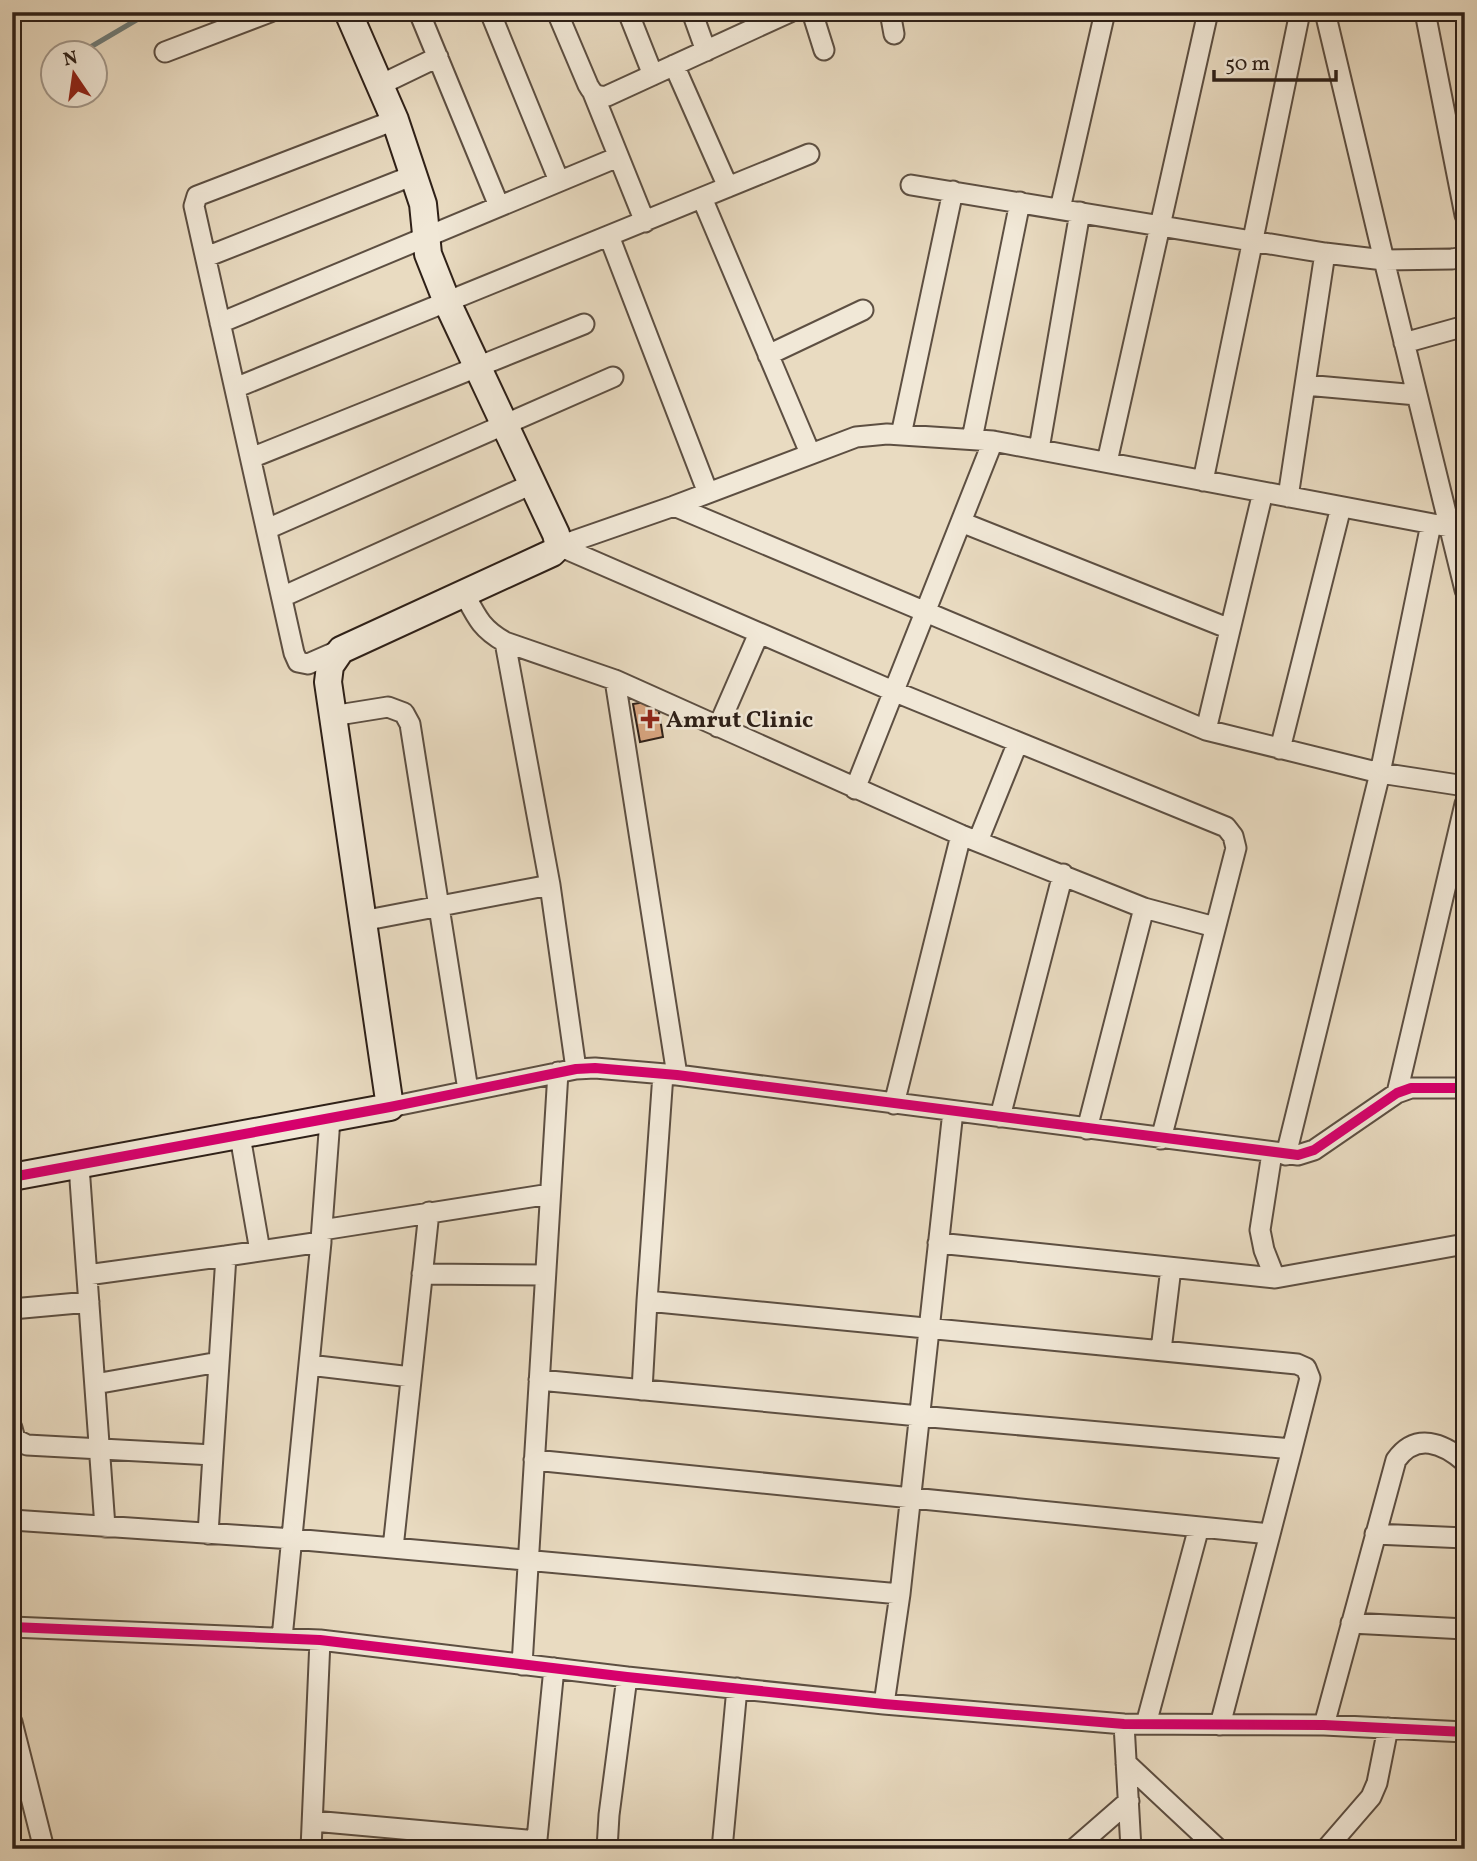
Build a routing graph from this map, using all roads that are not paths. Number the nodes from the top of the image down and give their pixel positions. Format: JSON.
{"nodes":[{"id":1,"x":270,"y":12,"type":"edge"},
{"id":2,"x":348,"y":12,"type":"edge"},
{"id":3,"x":419,"y":12,"type":"edge"},
{"id":4,"x":489,"y":12,"type":"edge"},
{"id":5,"x":558,"y":12,"type":"edge"},
{"id":6,"x":628,"y":12,"type":"edge"},
{"id":7,"x":692,"y":12,"type":"edge"},
{"id":8,"x":790,"y":12,"type":"edge"},
{"id":9,"x":812,"y":12,"type":"edge"},
{"id":10,"x":890,"y":12,"type":"edge"},
{"id":11,"x":1105,"y":12,"type":"edge"},
{"id":12,"x":1208,"y":12,"type":"edge"},
{"id":13,"x":1300,"y":12,"type":"edge"},
{"id":14,"x":1325,"y":12,"type":"edge"},
{"id":15,"x":1425,"y":12,"type":"edge"},
{"id":16,"x":894,"y":34,"type":"dead end"},
{"id":17,"x":824,"y":50,"type":"dead end"},
{"id":18,"x":706,"y":51,"type":"junction"},
{"id":19,"x":165,"y":52,"type":"dead end"},
{"id":20,"x":438,"y":57,"type":"junction"},
{"id":21,"x":674,"y":65,"type":"junction"},
{"id":22,"x":653,"y":75,"type":"junction"},
{"id":23,"x":380,"y":85,"type":"junction"},
{"id":24,"x":593,"y":93,"type":"junction"},
{"id":25,"x":395,"y":120,"type":"junction"},
{"id":26,"x":809,"y":154,"type":"dead end"},
{"id":27,"x":618,"y":157,"type":"junction"},
{"id":28,"x":414,"y":176,"type":"junction"},
{"id":29,"x":559,"y":181,"type":"junction"},
{"id":30,"x":911,"y":184,"type":"dead end"},
{"id":31,"x":728,"y":187,"type":"junction"},
{"id":32,"x":953,"y":191,"type":"junction"},
{"id":33,"x":702,"y":198,"type":"junction"},
{"id":34,"x":1020,"y":202,"type":"junction"},
{"id":35,"x":499,"y":206,"type":"junction"},
{"id":36,"x":1060,"y":209,"type":"junction"},
{"id":37,"x":1080,"y":212,"type":"junction"},
{"id":38,"x":1465,"y":215,"type":"edge"},
{"id":39,"x":645,"y":222,"type":"junction"},
{"id":40,"x":1160,"y":224,"type":"junction"},
{"id":41,"x":609,"y":236,"type":"junction"},
{"id":42,"x":426,"y":239,"type":"junction"},
{"id":43,"x":1253,"y":240,"type":"junction"},
{"id":44,"x":1325,"y":253,"type":"junction"},
{"id":45,"x":206,"y":257,"type":"junction"},
{"id":46,"x":1465,"y":257,"type":"edge"},
{"id":47,"x":1384,"y":260,"type":"junction"},
{"id":48,"x":447,"y":302,"type":"junction"},
{"id":49,"x":863,"y":310,"type":"dead end"},
{"id":50,"x":220,"y":323,"type":"junction"},
{"id":51,"x":584,"y":324,"type":"dead end"},
{"id":52,"x":1465,"y":326,"type":"edge"},
{"id":53,"x":1404,"y":343,"type":"junction"},
{"id":54,"x":768,"y":355,"type":"junction"},
{"id":55,"x":478,"y":368,"type":"junction"},
{"id":56,"x":614,"y":377,"type":"dead end"},
{"id":57,"x":1305,"y":385,"type":"junction"},
{"id":58,"x":235,"y":388,"type":"junction"},
{"id":59,"x":1417,"y":396,"type":"junction"},
{"id":60,"x":504,"y":425,"type":"junction"},
{"id":61,"x":901,"y":435,"type":"junction"},
{"id":62,"x":972,"y":439,"type":"junction"},
{"id":63,"x":993,"y":441,"type":"junction"},
{"id":64,"x":1039,"y":449,"type":"junction"},
{"id":65,"x":810,"y":453,"type":"junction"},
{"id":66,"x":251,"y":457,"type":"junction"},
{"id":67,"x":1107,"y":462,"type":"junction"},
{"id":68,"x":1203,"y":481,"type":"junction"},
{"id":69,"x":532,"y":484,"type":"junction"},
{"id":70,"x":1263,"y":492,"type":"junction"},
{"id":71,"x":708,"y":493,"type":"junction"},
{"id":72,"x":1288,"y":497,"type":"junction"},
{"id":73,"x":674,"y":506,"type":"junction"},
{"id":74,"x":1341,"y":507,"type":"junction"},
{"id":75,"x":961,"y":522,"type":"junction"},
{"id":76,"x":1440,"y":526,"type":"junction"},
{"id":77,"x":267,"y":529,"type":"junction"},
{"id":78,"x":559,"y":546,"type":"junction"},
{"id":79,"x":1465,"y":590,"type":"edge"},
{"id":80,"x":465,"y":595,"type":"junction"},
{"id":81,"x":282,"y":597,"type":"junction"},
{"id":82,"x":923,"y":613,"type":"junction"},
{"id":83,"x":1230,"y":629,"type":"junction"},
{"id":84,"x":759,"y":633,"type":"junction"},
{"id":85,"x":505,"y":642,"type":"junction"},
{"id":86,"x":341,"y":650,"type":"junction"},
{"id":87,"x":615,"y":680,"type":"junction"},
{"id":88,"x":893,"y":691,"type":"junction"},
{"id":89,"x":332,"y":716,"type":"junction"},
{"id":90,"x":718,"y":727,"type":"junction"},
{"id":91,"x":1206,"y":730,"type":"junction"},
{"id":92,"x":1018,"y":742,"type":"junction"},
{"id":93,"x":1280,"y":749,"type":"junction"},
{"id":94,"x":1380,"y":773,"type":"junction"},
{"id":95,"x":1465,"y":786,"type":"edge"},
{"id":96,"x":855,"y":789,"type":"junction"},
{"id":97,"x":1465,"y":804,"type":"edge"},
{"id":98,"x":969,"y":838,"type":"junction"},
{"id":99,"x":1063,"y":874,"type":"junction"},
{"id":100,"x":550,"y":885,"type":"junction"},
{"id":101,"x":438,"y":906,"type":"junction"},
{"id":102,"x":1144,"y":908,"type":"junction"},
{"id":103,"x":362,"y":921,"type":"junction"},
{"id":104,"x":1215,"y":927,"type":"junction"},
{"id":105,"x":567,"y":1070,"type":"junction"},
{"id":106,"x":670,"y":1074,"type":"junction"},
{"id":107,"x":1465,"y":1088,"type":"edge"},
{"id":108,"x":468,"y":1090,"type":"junction"},
{"id":109,"x":1397,"y":1093,"type":"junction"},
{"id":110,"x":894,"y":1104,"type":"junction"},
{"id":111,"x":390,"y":1107,"type":"junction"},
{"id":112,"x":953,"y":1111,"type":"junction"},
{"id":113,"x":1000,"y":1118,"type":"junction"},
{"id":114,"x":330,"y":1119,"type":"junction"},
{"id":115,"x":1087,"y":1129,"type":"junction"},
{"id":116,"x":240,"y":1136,"type":"junction"},
{"id":117,"x":1161,"y":1139,"type":"junction"},
{"id":118,"x":1279,"y":1154,"type":"junction"},
{"id":119,"x":79,"y":1166,"type":"junction"},
{"id":120,"x":12,"y":1177,"type":"edge"},
{"id":121,"x":551,"y":1194,"type":"junction"},
{"id":122,"x":429,"y":1212,"type":"junction"},
{"id":123,"x":322,"y":1236,"type":"junction"},
{"id":124,"x":938,"y":1243,"type":"junction"},
{"id":125,"x":1465,"y":1244,"type":"edge"},
{"id":126,"x":260,"y":1251,"type":"junction"},
{"id":127,"x":226,"y":1256,"type":"junction"},
{"id":128,"x":1171,"y":1268,"type":"junction"},
{"id":129,"x":422,"y":1274,"type":"junction"},
{"id":130,"x":87,"y":1275,"type":"junction"},
{"id":131,"x":545,"y":1275,"type":"junction"},
{"id":132,"x":1275,"y":1278,"type":"junction"},
{"id":133,"x":647,"y":1301,"type":"junction"},
{"id":134,"x":89,"y":1302,"type":"junction"},
{"id":135,"x":12,"y":1309,"type":"edge"},
{"id":136,"x":929,"y":1327,"type":"junction"},
{"id":137,"x":1161,"y":1350,"type":"junction"},
{"id":138,"x":219,"y":1362,"type":"junction"},
{"id":139,"x":309,"y":1365,"type":"junction"},
{"id":140,"x":411,"y":1377,"type":"junction"},
{"id":141,"x":539,"y":1380,"type":"junction"},
{"id":142,"x":95,"y":1384,"type":"junction"},
{"id":143,"x":642,"y":1390,"type":"junction"},
{"id":144,"x":919,"y":1416,"type":"junction"},
{"id":145,"x":12,"y":1428,"type":"edge"},
{"id":146,"x":1292,"y":1449,"type":"junction"},
{"id":147,"x":100,"y":1450,"type":"junction"},
{"id":148,"x":213,"y":1455,"type":"junction"},
{"id":149,"x":534,"y":1460,"type":"junction"},
{"id":150,"x":1465,"y":1462,"type":"edge"},
{"id":151,"x":910,"y":1498,"type":"junction"},
{"id":152,"x":12,"y":1520,"type":"edge"},
{"id":153,"x":105,"y":1527,"type":"junction"},
{"id":154,"x":1199,"y":1527,"type":"junction"},
{"id":155,"x":208,"y":1534,"type":"junction"},
{"id":156,"x":1270,"y":1534,"type":"junction"},
{"id":157,"x":1375,"y":1534,"type":"junction"},
{"id":158,"x":1465,"y":1538,"type":"edge"},
{"id":159,"x":293,"y":1539,"type":"junction"},
{"id":160,"x":393,"y":1548,"type":"junction"},
{"id":161,"x":528,"y":1559,"type":"junction"},
{"id":162,"x":900,"y":1594,"type":"junction"},
{"id":163,"x":1351,"y":1623,"type":"junction"},
{"id":164,"x":12,"y":1627,"type":"edge"},
{"id":165,"x":1465,"y":1629,"type":"edge"},
{"id":166,"x":282,"y":1638,"type":"junction"},
{"id":167,"x":320,"y":1640,"type":"junction"},
{"id":168,"x":522,"y":1665,"type":"junction"},
{"id":169,"x":554,"y":1668,"type":"junction"},
{"id":170,"x":627,"y":1677,"type":"junction"},
{"id":171,"x":737,"y":1688,"type":"junction"},
{"id":172,"x":884,"y":1704,"type":"junction"},
{"id":173,"x":12,"y":1722,"type":"edge"},
{"id":174,"x":1124,"y":1724,"type":"junction"},
{"id":175,"x":1146,"y":1724,"type":"junction"},
{"id":176,"x":1220,"y":1725,"type":"junction"},
{"id":177,"x":1324,"y":1725,"type":"junction"},
{"id":178,"x":1388,"y":1728,"type":"junction"},
{"id":179,"x":1465,"y":1732,"type":"edge"},
{"id":180,"x":1126,"y":1763,"type":"junction"},
{"id":181,"x":1129,"y":1801,"type":"junction"},
{"id":182,"x":313,"y":1821,"type":"junction"},
{"id":183,"x":536,"y":1845,"type":"edge"},
{"id":184,"x":44,"y":1849,"type":"edge"},
{"id":185,"x":311,"y":1849,"type":"edge"},
{"id":186,"x":607,"y":1849,"type":"edge"},
{"id":187,"x":722,"y":1849,"type":"edge"},
{"id":188,"x":1074,"y":1849,"type":"edge"},
{"id":189,"x":1131,"y":1849,"type":"edge"},
{"id":190,"x":1218,"y":1849,"type":"edge"},
{"id":191,"x":1326,"y":1849,"type":"edge"}],
"edges":[{"from":1,"to":19,"type":"street"},
{"from":2,"to":23,"type":"street"},
{"from":3,"to":20,"type":"street"},
{"from":4,"to":29,"type":"street"},
{"from":5,"to":24,"type":"street"},
{"from":6,"to":22,"type":"street"},
{"from":7,"to":18,"type":"street"},
{"from":8,"to":18,"type":"street"},
{"from":9,"to":17,"type":"street"},
{"from":10,"to":16,"type":"street"},
{"from":11,"to":36,"type":"street"},
{"from":12,"to":40,"type":"street"},
{"from":13,"to":43,"type":"street"},
{"from":14,"to":47,"type":"street"},
{"from":15,"to":38,"type":"street"},
{"from":18,"to":21,"type":"street"},
{"from":20,"to":23,"type":"street"},
{"from":20,"to":35,"type":"street"},
{"from":21,"to":22,"type":"street"},
{"from":21,"to":31,"type":"street"},
{"from":22,"to":24,"type":"street"},
{"from":23,"to":25,"type":"street"},
{"from":24,"to":27,"type":"street"},
{"from":25,"to":28,"type":"street"},
{"from":25,"to":45,"type":"street"},
{"from":26,"to":31,"type":"street"},
{"from":27,"to":29,"type":"street"},
{"from":27,"to":39,"type":"street"},
{"from":28,"to":42,"type":"street"},
{"from":28,"to":45,"type":"street"},
{"from":29,"to":35,"type":"street"},
{"from":30,"to":32,"type":"street"},
{"from":31,"to":33,"type":"street"},
{"from":32,"to":34,"type":"street"},
{"from":32,"to":61,"type":"street"},
{"from":33,"to":39,"type":"street"},
{"from":33,"to":54,"type":"street"},
{"from":34,"to":36,"type":"street"},
{"from":34,"to":62,"type":"street"},
{"from":35,"to":42,"type":"street"},
{"from":36,"to":37,"type":"street"},
{"from":37,"to":40,"type":"street"},
{"from":37,"to":64,"type":"street"},
{"from":39,"to":41,"type":"street"},
{"from":40,"to":43,"type":"street"},
{"from":40,"to":67,"type":"street"},
{"from":41,"to":48,"type":"street"},
{"from":41,"to":71,"type":"street"},
{"from":42,"to":48,"type":"street"},
{"from":42,"to":50,"type":"street"},
{"from":43,"to":44,"type":"street"},
{"from":43,"to":68,"type":"street"},
{"from":44,"to":47,"type":"street"},
{"from":44,"to":57,"type":"street"},
{"from":45,"to":50,"type":"street"},
{"from":46,"to":47,"type":"street"},
{"from":47,"to":53,"type":"street"},
{"from":48,"to":55,"type":"street"},
{"from":48,"to":58,"type":"street"},
{"from":49,"to":54,"type":"street"},
{"from":50,"to":58,"type":"street"},
{"from":51,"to":55,"type":"street"},
{"from":52,"to":53,"type":"street"},
{"from":53,"to":59,"type":"street"},
{"from":54,"to":65,"type":"street"},
{"from":55,"to":60,"type":"street"},
{"from":55,"to":66,"type":"street"},
{"from":56,"to":60,"type":"street"},
{"from":57,"to":59,"type":"street"},
{"from":57,"to":72,"type":"street"},
{"from":58,"to":66,"type":"street"},
{"from":59,"to":76,"type":"street"},
{"from":60,"to":69,"type":"street"},
{"from":60,"to":77,"type":"street"},
{"from":61,"to":62,"type":"street"},
{"from":61,"to":65,"type":"street"},
{"from":62,"to":63,"type":"street"},
{"from":63,"to":64,"type":"street"},
{"from":63,"to":75,"type":"street"},
{"from":64,"to":67,"type":"street"},
{"from":65,"to":71,"type":"street"},
{"from":66,"to":77,"type":"street"},
{"from":67,"to":68,"type":"street"},
{"from":68,"to":70,"type":"street"},
{"from":69,"to":78,"type":"street"},
{"from":69,"to":81,"type":"street"},
{"from":70,"to":72,"type":"street"},
{"from":70,"to":83,"type":"street"},
{"from":71,"to":73,"type":"street"},
{"from":72,"to":74,"type":"street"},
{"from":73,"to":78,"type":"street"},
{"from":73,"to":82,"type":"street"},
{"from":74,"to":76,"type":"street"},
{"from":74,"to":93,"type":"street"},
{"from":75,"to":82,"type":"street"},
{"from":75,"to":83,"type":"street"},
{"from":76,"to":79,"type":"street"},
{"from":76,"to":94,"type":"street"},
{"from":77,"to":81,"type":"street"},
{"from":78,"to":80,"type":"street"},
{"from":78,"to":84,"type":"street"},
{"from":80,"to":85,"type":"street"},
{"from":80,"to":86,"type":"street"},
{"from":81,"to":86,"type":"street"},
{"from":82,"to":88,"type":"street"},
{"from":82,"to":91,"type":"street"},
{"from":83,"to":91,"type":"street"},
{"from":84,"to":88,"type":"street"},
{"from":84,"to":90,"type":"street"},
{"from":85,"to":87,"type":"street"},
{"from":85,"to":100,"type":"street"},
{"from":86,"to":89,"type":"street"},
{"from":87,"to":90,"type":"street"},
{"from":87,"to":106,"type":"street"},
{"from":88,"to":92,"type":"street"},
{"from":88,"to":96,"type":"street"},
{"from":89,"to":101,"type":"street"},
{"from":89,"to":103,"type":"street"},
{"from":90,"to":96,"type":"street"},
{"from":91,"to":93,"type":"street"},
{"from":92,"to":98,"type":"street"},
{"from":92,"to":104,"type":"street"},
{"from":93,"to":94,"type":"street"},
{"from":94,"to":95,"type":"street"},
{"from":94,"to":118,"type":"street"},
{"from":96,"to":98,"type":"street"},
{"from":97,"to":109,"type":"street"},
{"from":98,"to":99,"type":"street"},
{"from":98,"to":110,"type":"street"},
{"from":99,"to":102,"type":"street"},
{"from":99,"to":113,"type":"street"},
{"from":100,"to":101,"type":"street"},
{"from":100,"to":105,"type":"street"},
{"from":101,"to":103,"type":"street"},
{"from":101,"to":108,"type":"street"},
{"from":102,"to":104,"type":"street"},
{"from":102,"to":115,"type":"street"},
{"from":103,"to":111,"type":"street"},
{"from":104,"to":117,"type":"street"},
{"from":105,"to":106,"type":"street"},
{"from":105,"to":108,"type":"street"},
{"from":105,"to":121,"type":"street"},
{"from":106,"to":110,"type":"street"},
{"from":106,"to":133,"type":"street"},
{"from":107,"to":109,"type":"street"},
{"from":108,"to":111,"type":"street"},
{"from":109,"to":118,"type":"street"},
{"from":110,"to":112,"type":"street"},
{"from":111,"to":114,"type":"street"},
{"from":112,"to":113,"type":"street"},
{"from":112,"to":124,"type":"street"},
{"from":113,"to":115,"type":"street"},
{"from":114,"to":116,"type":"street"},
{"from":114,"to":123,"type":"street"},
{"from":115,"to":117,"type":"street"},
{"from":116,"to":119,"type":"street"},
{"from":116,"to":126,"type":"street"},
{"from":117,"to":118,"type":"street"},
{"from":118,"to":132,"type":"street"},
{"from":119,"to":120,"type":"street"},
{"from":119,"to":130,"type":"street"},
{"from":121,"to":122,"type":"street"},
{"from":121,"to":131,"type":"street"},
{"from":122,"to":123,"type":"street"},
{"from":122,"to":129,"type":"street"},
{"from":123,"to":126,"type":"street"},
{"from":123,"to":139,"type":"street"},
{"from":124,"to":128,"type":"street"},
{"from":124,"to":136,"type":"street"},
{"from":125,"to":132,"type":"street"},
{"from":126,"to":127,"type":"street"},
{"from":127,"to":130,"type":"street"},
{"from":127,"to":138,"type":"street"},
{"from":128,"to":132,"type":"street"},
{"from":128,"to":137,"type":"street"},
{"from":129,"to":131,"type":"street"},
{"from":129,"to":140,"type":"street"},
{"from":130,"to":134,"type":"street"},
{"from":131,"to":141,"type":"street"},
{"from":133,"to":136,"type":"street"},
{"from":133,"to":143,"type":"street"},
{"from":134,"to":135,"type":"street"},
{"from":134,"to":142,"type":"street"},
{"from":136,"to":137,"type":"street"},
{"from":136,"to":144,"type":"street"},
{"from":137,"to":146,"type":"street"},
{"from":138,"to":142,"type":"street"},
{"from":138,"to":148,"type":"street"},
{"from":139,"to":140,"type":"street"},
{"from":139,"to":159,"type":"street"},
{"from":140,"to":160,"type":"street"},
{"from":141,"to":143,"type":"street"},
{"from":141,"to":149,"type":"street"},
{"from":142,"to":147,"type":"street"},
{"from":143,"to":144,"type":"street"},
{"from":144,"to":146,"type":"street"},
{"from":144,"to":151,"type":"street"},
{"from":145,"to":147,"type":"street"},
{"from":146,"to":156,"type":"street"},
{"from":147,"to":148,"type":"street"},
{"from":147,"to":153,"type":"street"},
{"from":148,"to":155,"type":"street"},
{"from":149,"to":151,"type":"street"},
{"from":149,"to":161,"type":"street"},
{"from":150,"to":157,"type":"street"},
{"from":151,"to":154,"type":"street"},
{"from":151,"to":162,"type":"street"},
{"from":152,"to":153,"type":"street"},
{"from":153,"to":155,"type":"street"},
{"from":154,"to":156,"type":"street"},
{"from":154,"to":175,"type":"street"},
{"from":155,"to":159,"type":"street"},
{"from":156,"to":176,"type":"street"},
{"from":157,"to":158,"type":"street"},
{"from":157,"to":163,"type":"street"},
{"from":159,"to":160,"type":"street"},
{"from":159,"to":166,"type":"street"},
{"from":160,"to":161,"type":"street"},
{"from":161,"to":162,"type":"street"},
{"from":161,"to":168,"type":"street"},
{"from":162,"to":172,"type":"street"},
{"from":163,"to":165,"type":"street"},
{"from":163,"to":177,"type":"street"},
{"from":164,"to":166,"type":"street"},
{"from":166,"to":167,"type":"street"},
{"from":167,"to":168,"type":"street"},
{"from":167,"to":182,"type":"street"},
{"from":168,"to":169,"type":"street"},
{"from":169,"to":170,"type":"street"},
{"from":169,"to":183,"type":"street"},
{"from":170,"to":171,"type":"street"},
{"from":170,"to":186,"type":"street"},
{"from":171,"to":172,"type":"street"},
{"from":171,"to":187,"type":"street"},
{"from":172,"to":174,"type":"street"},
{"from":173,"to":184,"type":"street"},
{"from":174,"to":175,"type":"street"},
{"from":174,"to":180,"type":"street"},
{"from":175,"to":176,"type":"street"},
{"from":176,"to":177,"type":"street"},
{"from":177,"to":178,"type":"street"},
{"from":178,"to":179,"type":"street"},
{"from":178,"to":191,"type":"street"},
{"from":180,"to":181,"type":"street"},
{"from":180,"to":190,"type":"street"},
{"from":181,"to":188,"type":"street"},
{"from":181,"to":189,"type":"street"},
{"from":182,"to":183,"type":"street"},
{"from":182,"to":185,"type":"street"}]}
